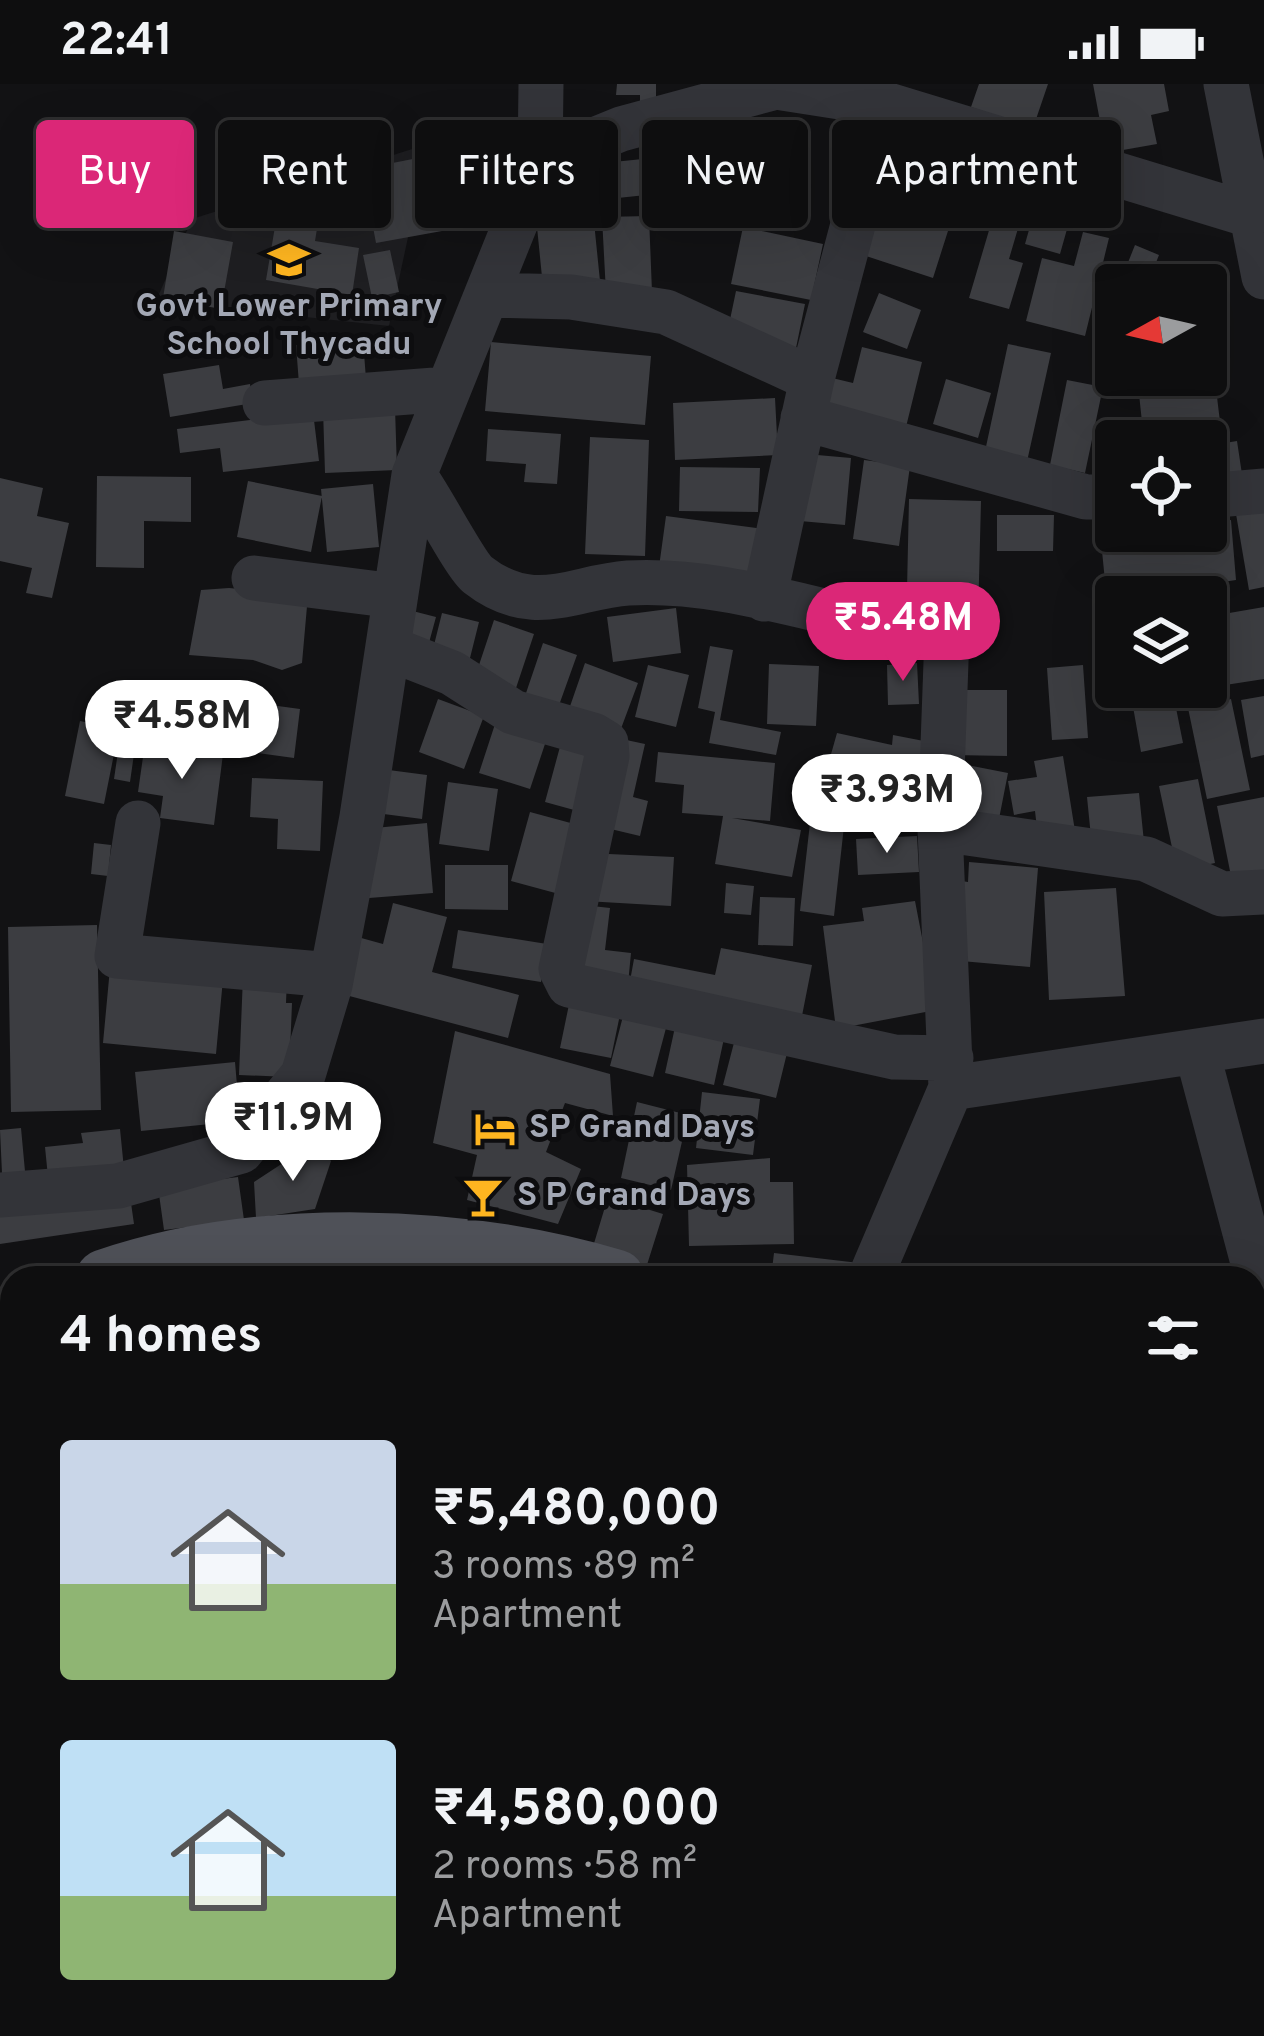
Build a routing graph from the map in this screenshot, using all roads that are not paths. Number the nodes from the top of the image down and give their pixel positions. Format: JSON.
{"nodes":[{"id":1,"x":541,"y":84,"type":"edge"},
{"id":2,"x":1226,"y":84,"type":"edge"},
{"id":3,"x":885,"y":104,"type":"junction"},
{"id":4,"x":541,"y":120,"type":"edge"},
{"id":5,"x":618,"y":130,"type":"edge"},
{"id":6,"x":1250,"y":215,"type":"junction"},
{"id":7,"x":514,"y":228,"type":"edge"},
{"id":8,"x":1264,"y":277,"type":"edge"},
{"id":9,"x":487,"y":295,"type":"junction"},
{"id":10,"x":448,"y":389,"type":"junction"},
{"id":11,"x":808,"y":399,"type":"junction"},
{"id":12,"x":265,"y":403,"type":"dead end"},
{"id":13,"x":414,"y":475,"type":"junction"},
{"id":14,"x":1264,"y":491,"type":"edge"},
{"id":15,"x":1227,"y":494,"type":"edge"},
{"id":16,"x":1095,"y":497,"type":"edge"},
{"id":17,"x":254,"y":578,"type":"dead end"},
{"id":18,"x":395,"y":596,"type":"junction"},
{"id":19,"x":764,"y":599,"type":"junction"},
{"id":20,"x":388,"y":648,"type":"junction"},
{"id":21,"x":138,"y":823,"type":"dead end"},
{"id":22,"x":940,"y":830,"type":"junction"},
{"id":23,"x":1264,"y":892,"type":"edge"},
{"id":24,"x":332,"y":975,"type":"junction"},
{"id":25,"x":1264,"y":1041,"type":"edge"},
{"id":26,"x":1197,"y":1052,"type":"junction"},
{"id":27,"x":951,"y":1073,"type":"junction"},
{"id":28,"x":0,"y":1196,"type":"edge"},
{"id":29,"x":157,"y":1266,"type":"edge"},
{"id":30,"x":552,"y":1266,"type":"edge"},
{"id":31,"x":875,"y":1266,"type":"edge"},
{"id":32,"x":1254,"y":1266,"type":"edge"}],
"edges":[{"from":1,"to":4,"type":"street"},
{"from":2,"to":6,"type":"street"},
{"from":3,"to":5,"type":"street"},
{"from":3,"to":6,"type":"street"},
{"from":3,"to":11,"type":"street"},
{"from":6,"to":8,"type":"street"},
{"from":7,"to":9,"type":"street"},
{"from":9,"to":10,"type":"street"},
{"from":9,"to":11,"type":"street"},
{"from":10,"to":12,"type":"street"},
{"from":10,"to":13,"type":"street"},
{"from":11,"to":16,"type":"street"},
{"from":11,"to":19,"type":"street"},
{"from":13,"to":18,"type":"street"},
{"from":13,"to":19,"type":"street"},
{"from":14,"to":15,"type":"street"},
{"from":17,"to":18,"type":"street"},
{"from":18,"to":20,"type":"street"},
{"from":19,"to":22,"type":"street"},
{"from":20,"to":24,"type":"street"},
{"from":20,"to":27,"type":"street"},
{"from":21,"to":24,"type":"street"},
{"from":22,"to":23,"type":"street"},
{"from":22,"to":27,"type":"street"},
{"from":24,"to":28,"type":"street"},
{"from":25,"to":26,"type":"street"},
{"from":26,"to":27,"type":"street"},
{"from":26,"to":32,"type":"street"},
{"from":27,"to":31,"type":"street"},
{"from":29,"to":30,"type":"main road"}]}
